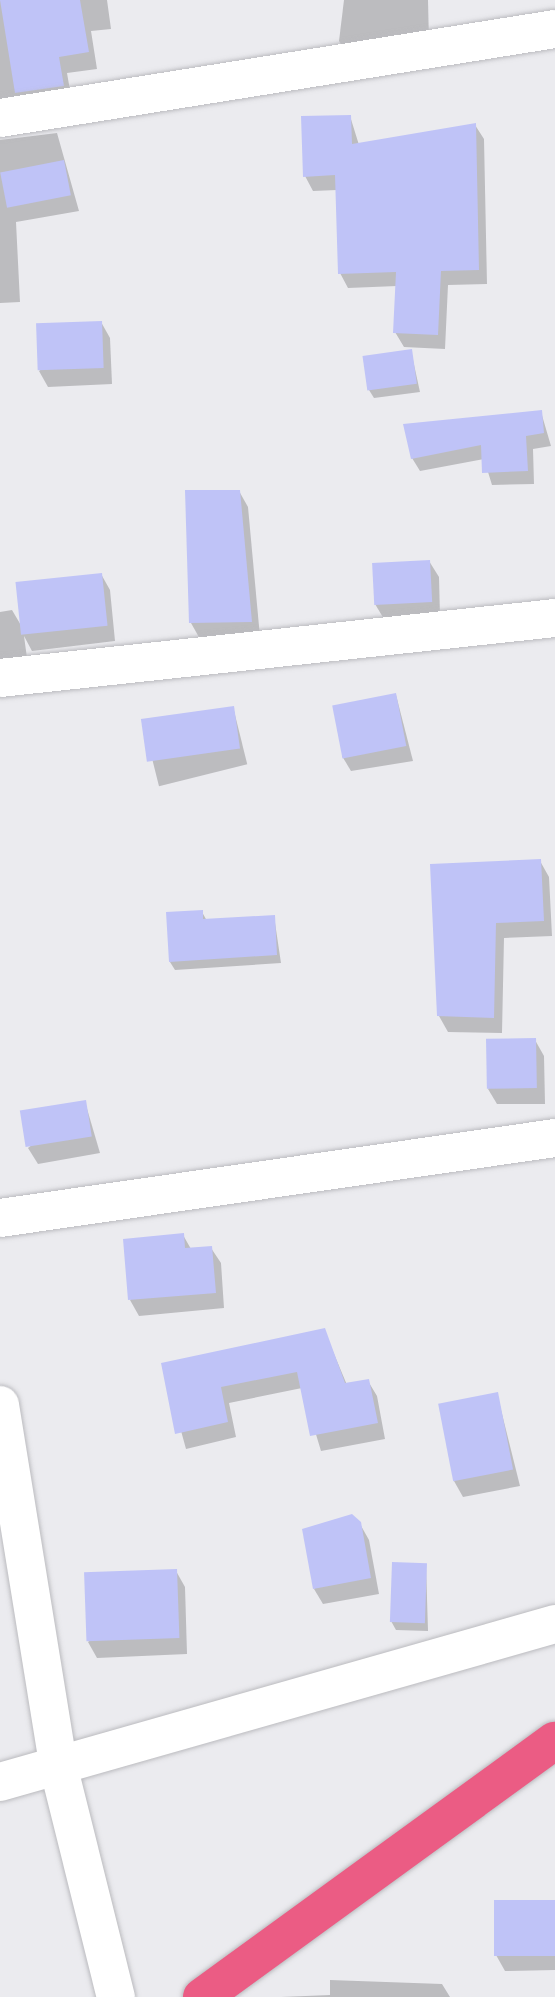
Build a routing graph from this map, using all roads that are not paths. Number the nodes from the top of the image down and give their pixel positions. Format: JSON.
{"nodes":[{"id":1,"x":555,"y":29,"type":"edge"},
{"id":2,"x":0,"y":118,"type":"edge"},
{"id":3,"x":555,"y":618,"type":"edge"},
{"id":4,"x":0,"y":678,"type":"edge"},
{"id":5,"x":555,"y":1138,"type":"edge"},
{"id":6,"x":0,"y":1218,"type":"edge"},
{"id":7,"x":0,"y":1405,"type":"edge"},
{"id":8,"x":555,"y":1624,"type":"edge"},
{"id":9,"x":555,"y":1741,"type":"edge"},
{"id":10,"x":59,"y":1769,"type":"junction"},
{"id":11,"x":0,"y":1782,"type":"edge"},
{"id":12,"x":116,"y":1997,"type":"edge"},
{"id":13,"x":202,"y":1997,"type":"edge"}],
"edges":[{"from":1,"to":2,"type":"street"},
{"from":3,"to":4,"type":"street"},
{"from":5,"to":6,"type":"street"},
{"from":7,"to":10,"type":"street"},
{"from":8,"to":10,"type":"street"},
{"from":9,"to":13,"type":"highway"},
{"from":10,"to":11,"type":"street"},
{"from":10,"to":12,"type":"street"}]}
